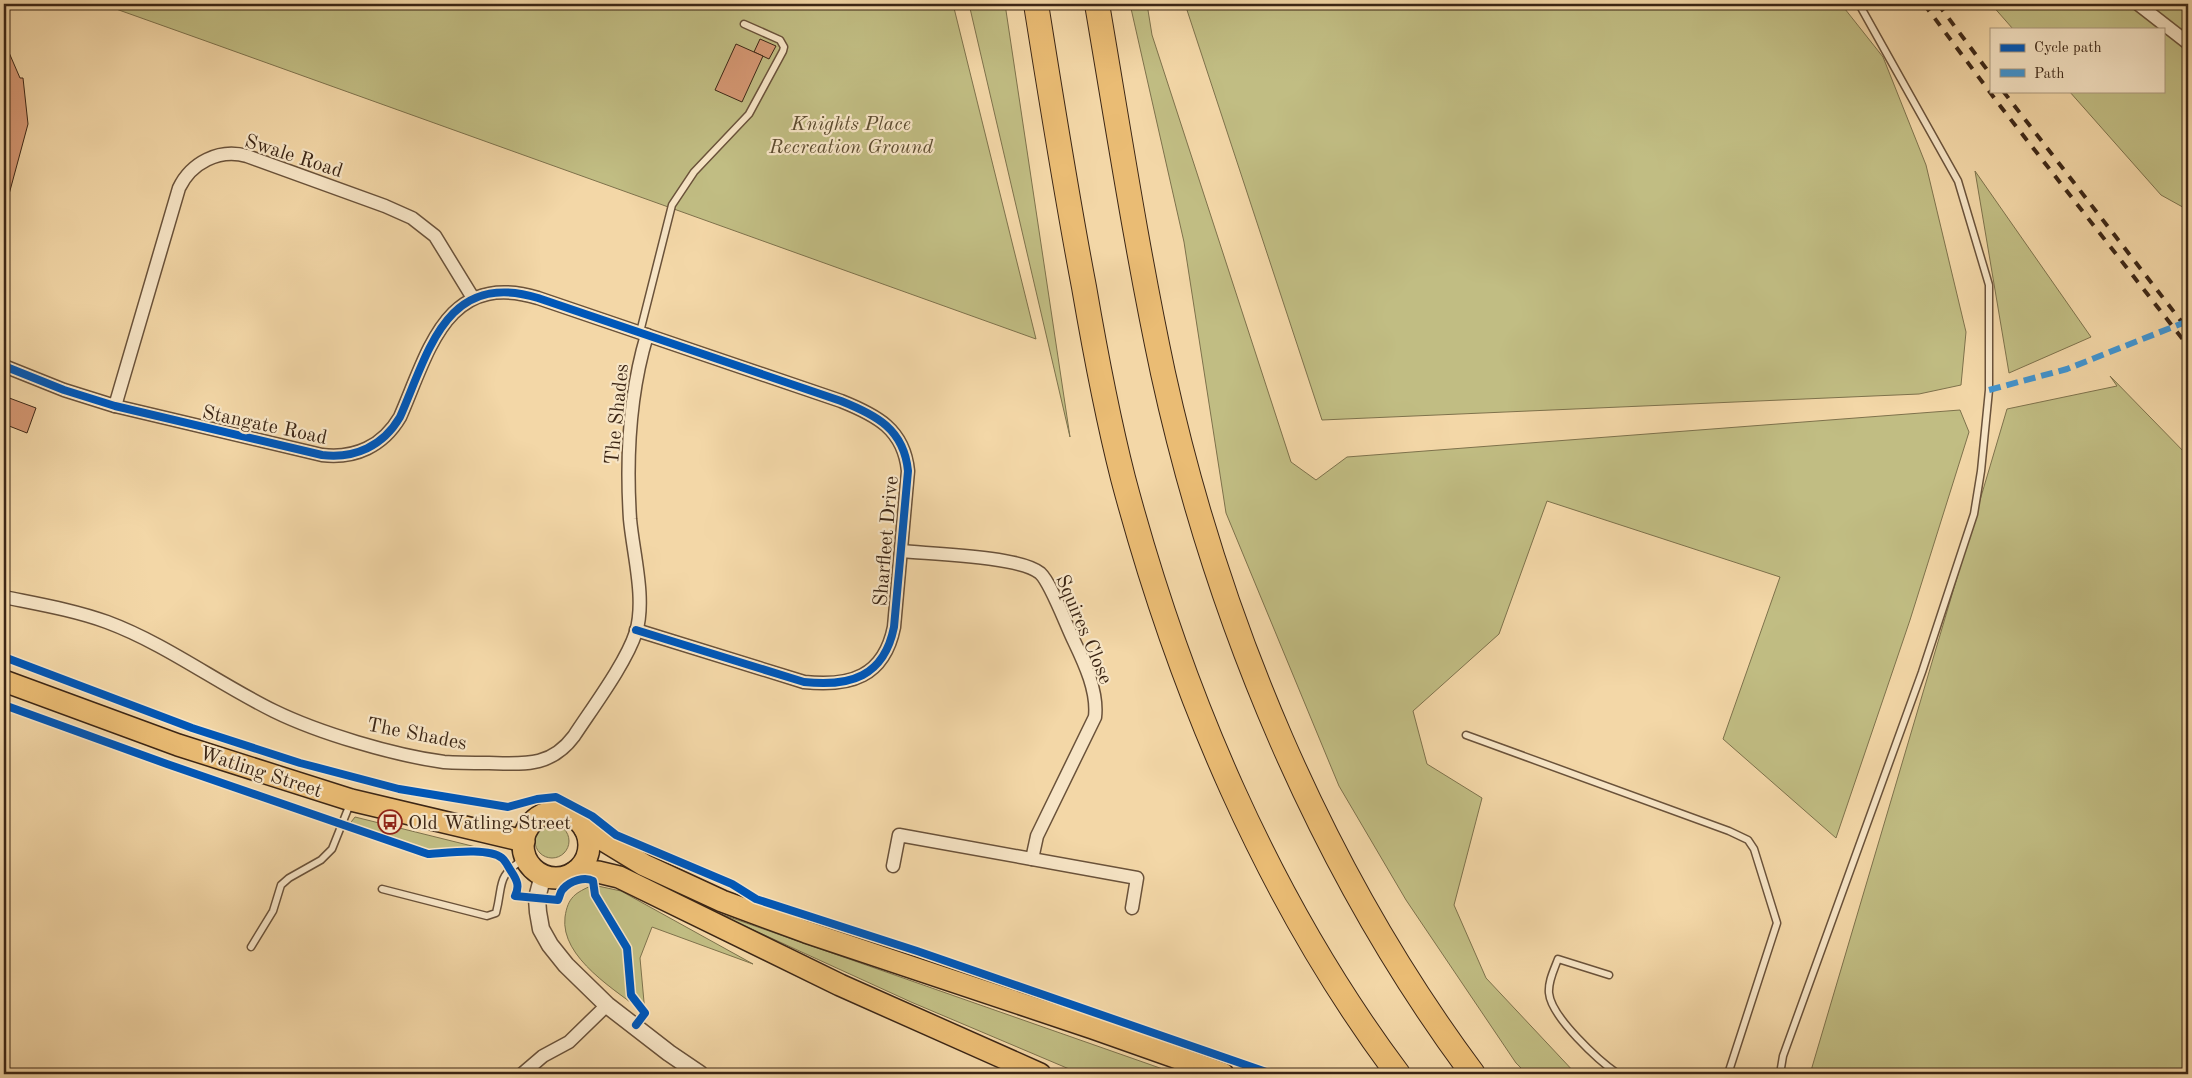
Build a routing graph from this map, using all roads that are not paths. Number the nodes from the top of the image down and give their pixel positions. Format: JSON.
{"nodes":[{"id":1,"x":1036,"y":4,"type":"edge"},
{"id":2,"x":1097,"y":4,"type":"edge"},
{"id":3,"x":1859,"y":4,"type":"edge"},
{"id":4,"x":2138,"y":4,"type":"edge"},
{"id":5,"x":744,"y":24,"type":"dead end"},
{"id":6,"x":2188,"y":43,"type":"edge"},
{"id":7,"x":473,"y":298,"type":"junction"},
{"id":8,"x":643,"y":334,"type":"junction"},
{"id":9,"x":4,"y":366,"type":"edge"},
{"id":10,"x":115,"y":406,"type":"junction"},
{"id":11,"x":901,"y":551,"type":"junction"},
{"id":12,"x":4,"y":597,"type":"edge"},
{"id":13,"x":636,"y":630,"type":"junction"},
{"id":14,"x":4,"y":681,"type":"edge"},
{"id":15,"x":1466,"y":735,"type":"dead end"},
{"id":16,"x":351,"y":800,"type":"junction"},
{"id":17,"x":585,"y":829,"type":"junction"},
{"id":18,"x":524,"y":849,"type":"junction"},
{"id":19,"x":1032,"y":859,"type":"junction"},
{"id":20,"x":893,"y":866,"type":"dead end"},
{"id":21,"x":575,"y":872,"type":"junction"},
{"id":22,"x":543,"y":876,"type":"junction"},
{"id":23,"x":382,"y":890,"type":"dead end"},
{"id":24,"x":1132,"y":908,"type":"dead end"},
{"id":25,"x":250,"y":947,"type":"dead end"},
{"id":26,"x":1609,"y":975,"type":"dead end"},
{"id":27,"x":607,"y":1005,"type":"junction"},
{"id":28,"x":1372,"y":1039,"type":"junction"},
{"id":29,"x":522,"y":1074,"type":"edge"},
{"id":30,"x":700,"y":1074,"type":"edge"},
{"id":31,"x":1040,"y":1074,"type":"edge"},
{"id":32,"x":1223,"y":1074,"type":"edge"},
{"id":33,"x":1381,"y":1074,"type":"edge"},
{"id":34,"x":1398,"y":1074,"type":"edge"},
{"id":35,"x":1473,"y":1074,"type":"edge"},
{"id":36,"x":1618,"y":1074,"type":"edge"},
{"id":37,"x":1728,"y":1074,"type":"edge"},
{"id":38,"x":1780,"y":1074,"type":"edge"}],
"edges":[{"from":1,"to":28,"type":"highway"},
{"from":2,"to":35,"type":"highway"},
{"from":3,"to":38,"type":"lane"},
{"from":4,"to":6,"type":"street"},
{"from":5,"to":8,"type":"lane"},
{"from":7,"to":8,"type":"street","name":"Stangate Road"},
{"from":7,"to":10,"type":"street","name":"Stangate Road"},
{"from":7,"to":10,"type":"street","name":"Swale Road"},
{"from":8,"to":11,"type":"street","name":"Sharfleet Drive"},
{"from":8,"to":13,"type":"street","name":"The Shades"},
{"from":9,"to":10,"type":"street","name":"Stangate Road"},
{"from":11,"to":13,"type":"street","name":"Sharfleet Drive"},
{"from":11,"to":19,"type":"street","name":"Squires Close"},
{"from":12,"to":13,"type":"street","name":"The Shades"},
{"from":14,"to":16,"type":"main road","name":"Watling Street"},
{"from":15,"to":37,"type":"lane"},
{"from":16,"to":18,"type":"main road","name":"Watling Street"},
{"from":16,"to":25,"type":"lane"},
{"from":17,"to":18,"type":"main road"},
{"from":17,"to":21,"type":"main road"},
{"from":17,"to":32,"type":"main road"},
{"from":18,"to":22,"type":"main road"},
{"from":18,"to":23,"type":"lane"},
{"from":19,"to":20,"type":"street"},
{"from":19,"to":24,"type":"street"},
{"from":21,"to":22,"type":"main road"},
{"from":21,"to":31,"type":"main road"},
{"from":22,"to":27,"type":"street"},
{"from":26,"to":36,"type":"lane"},
{"from":27,"to":29,"type":"street"},
{"from":27,"to":30,"type":"street"},
{"from":28,"to":33,"type":"highway"},
{"from":28,"to":34,"type":"highway"}]}
